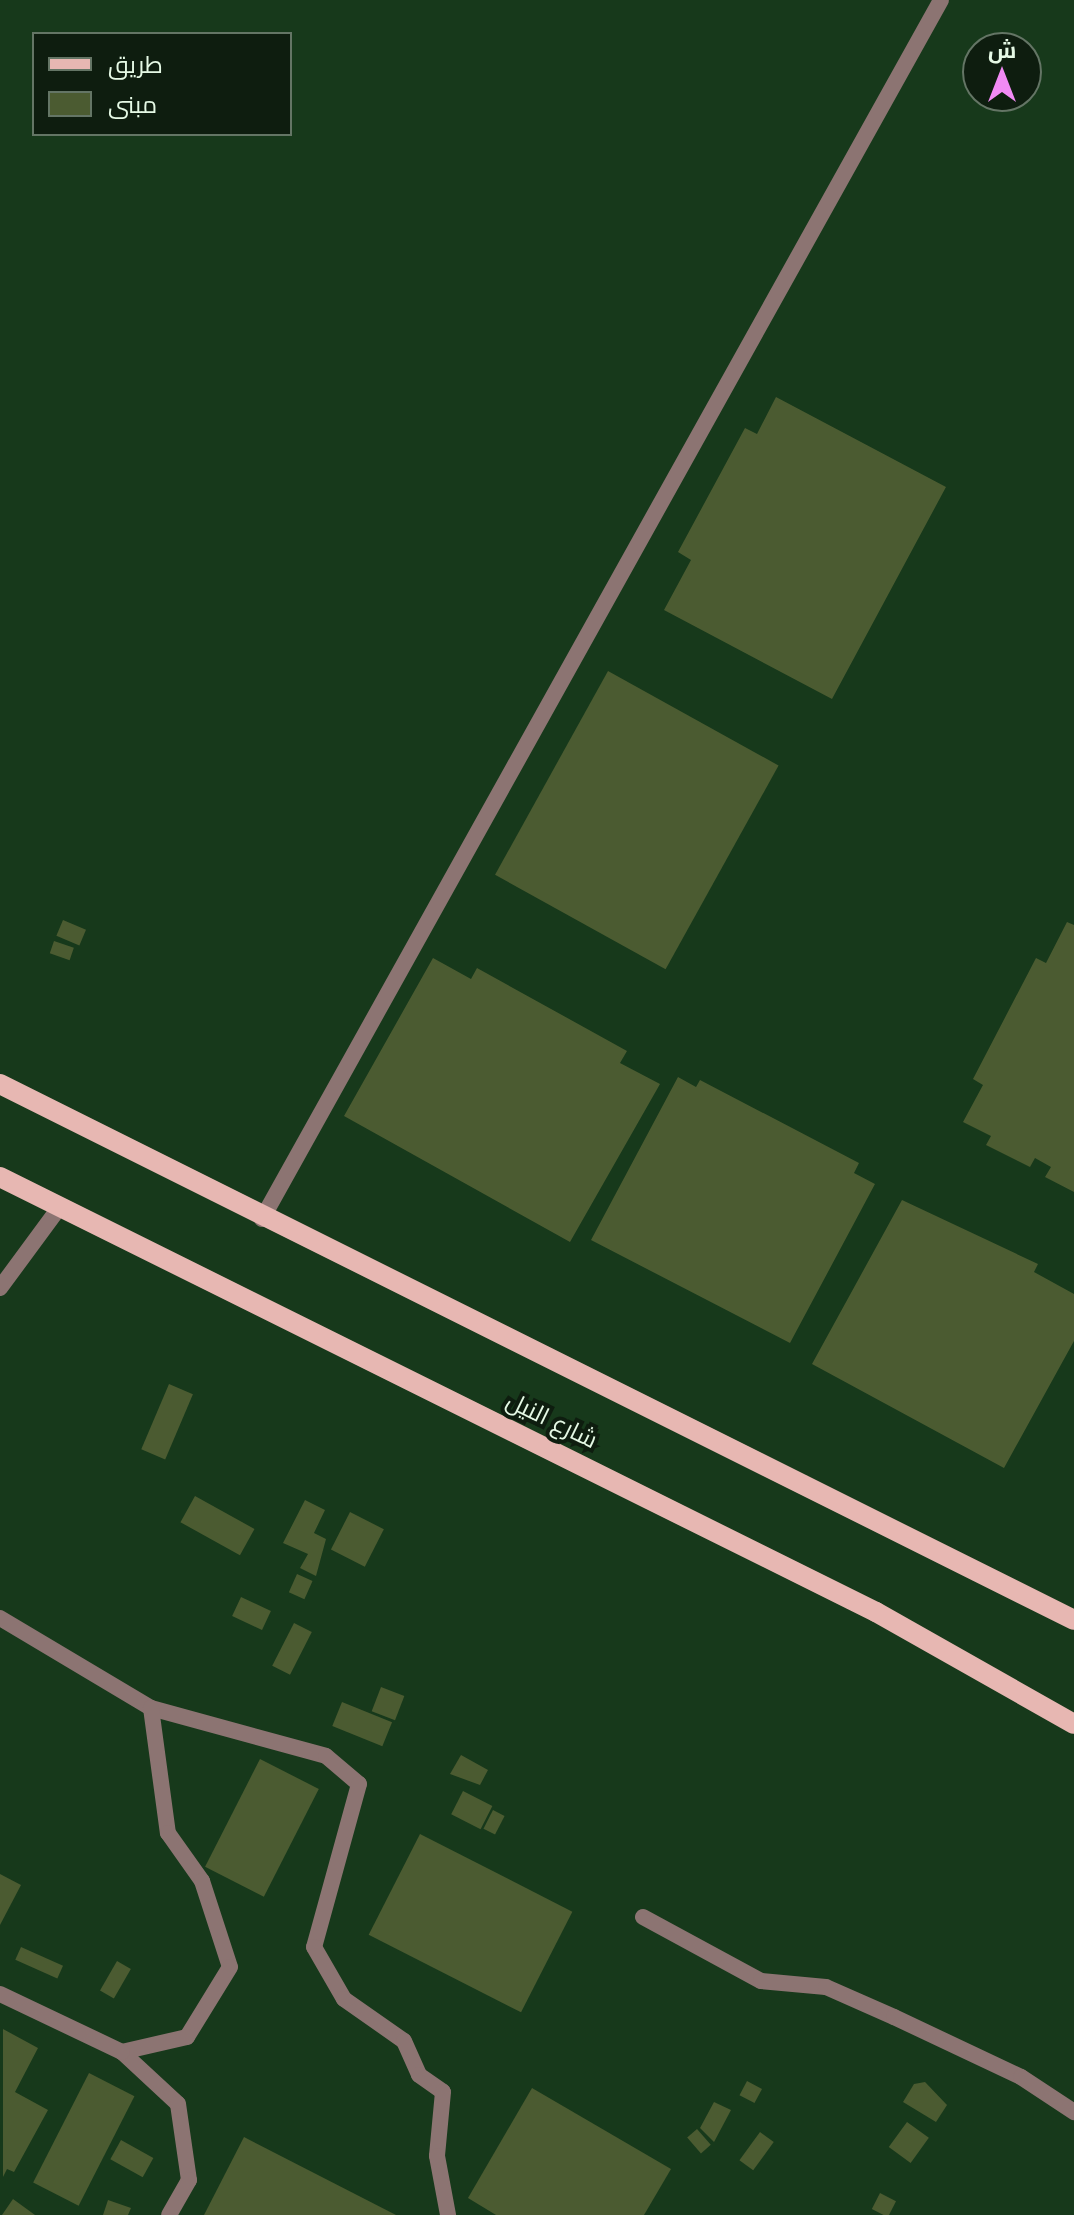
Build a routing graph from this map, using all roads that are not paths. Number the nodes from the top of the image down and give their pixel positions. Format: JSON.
{"nodes":[{"id":1,"x":941,"y":0,"type":"edge"},
{"id":2,"x":0,"y":1084,"type":"edge"},
{"id":3,"x":0,"y":1177,"type":"edge"},
{"id":4,"x":59,"y":1208,"type":"junction"},
{"id":5,"x":262,"y":1219,"type":"junction"},
{"id":6,"x":0,"y":1288,"type":"edge"},
{"id":7,"x":0,"y":1618,"type":"edge"},
{"id":8,"x":1074,"y":1620,"type":"edge"},
{"id":9,"x":151,"y":1708,"type":"junction"},
{"id":10,"x":1074,"y":1724,"type":"edge"},
{"id":11,"x":643,"y":1917,"type":"dead end"},
{"id":12,"x":0,"y":1994,"type":"edge"},
{"id":13,"x":122,"y":2052,"type":"junction"},
{"id":14,"x":1074,"y":2112,"type":"edge"},
{"id":15,"x":169,"y":2215,"type":"edge"},
{"id":16,"x":448,"y":2215,"type":"edge"}],
"edges":[{"from":1,"to":5,"type":"street"},
{"from":2,"to":5,"type":"main road"},
{"from":3,"to":4,"type":"main road","name":"شارع النيل"},
{"from":4,"to":6,"type":"street"},
{"from":4,"to":10,"type":"main road","name":"شارع النيل"},
{"from":5,"to":8,"type":"main road"},
{"from":7,"to":9,"type":"street"},
{"from":9,"to":13,"type":"street"},
{"from":9,"to":16,"type":"street"},
{"from":11,"to":14,"type":"street"},
{"from":12,"to":13,"type":"street"},
{"from":13,"to":15,"type":"street"}]}
